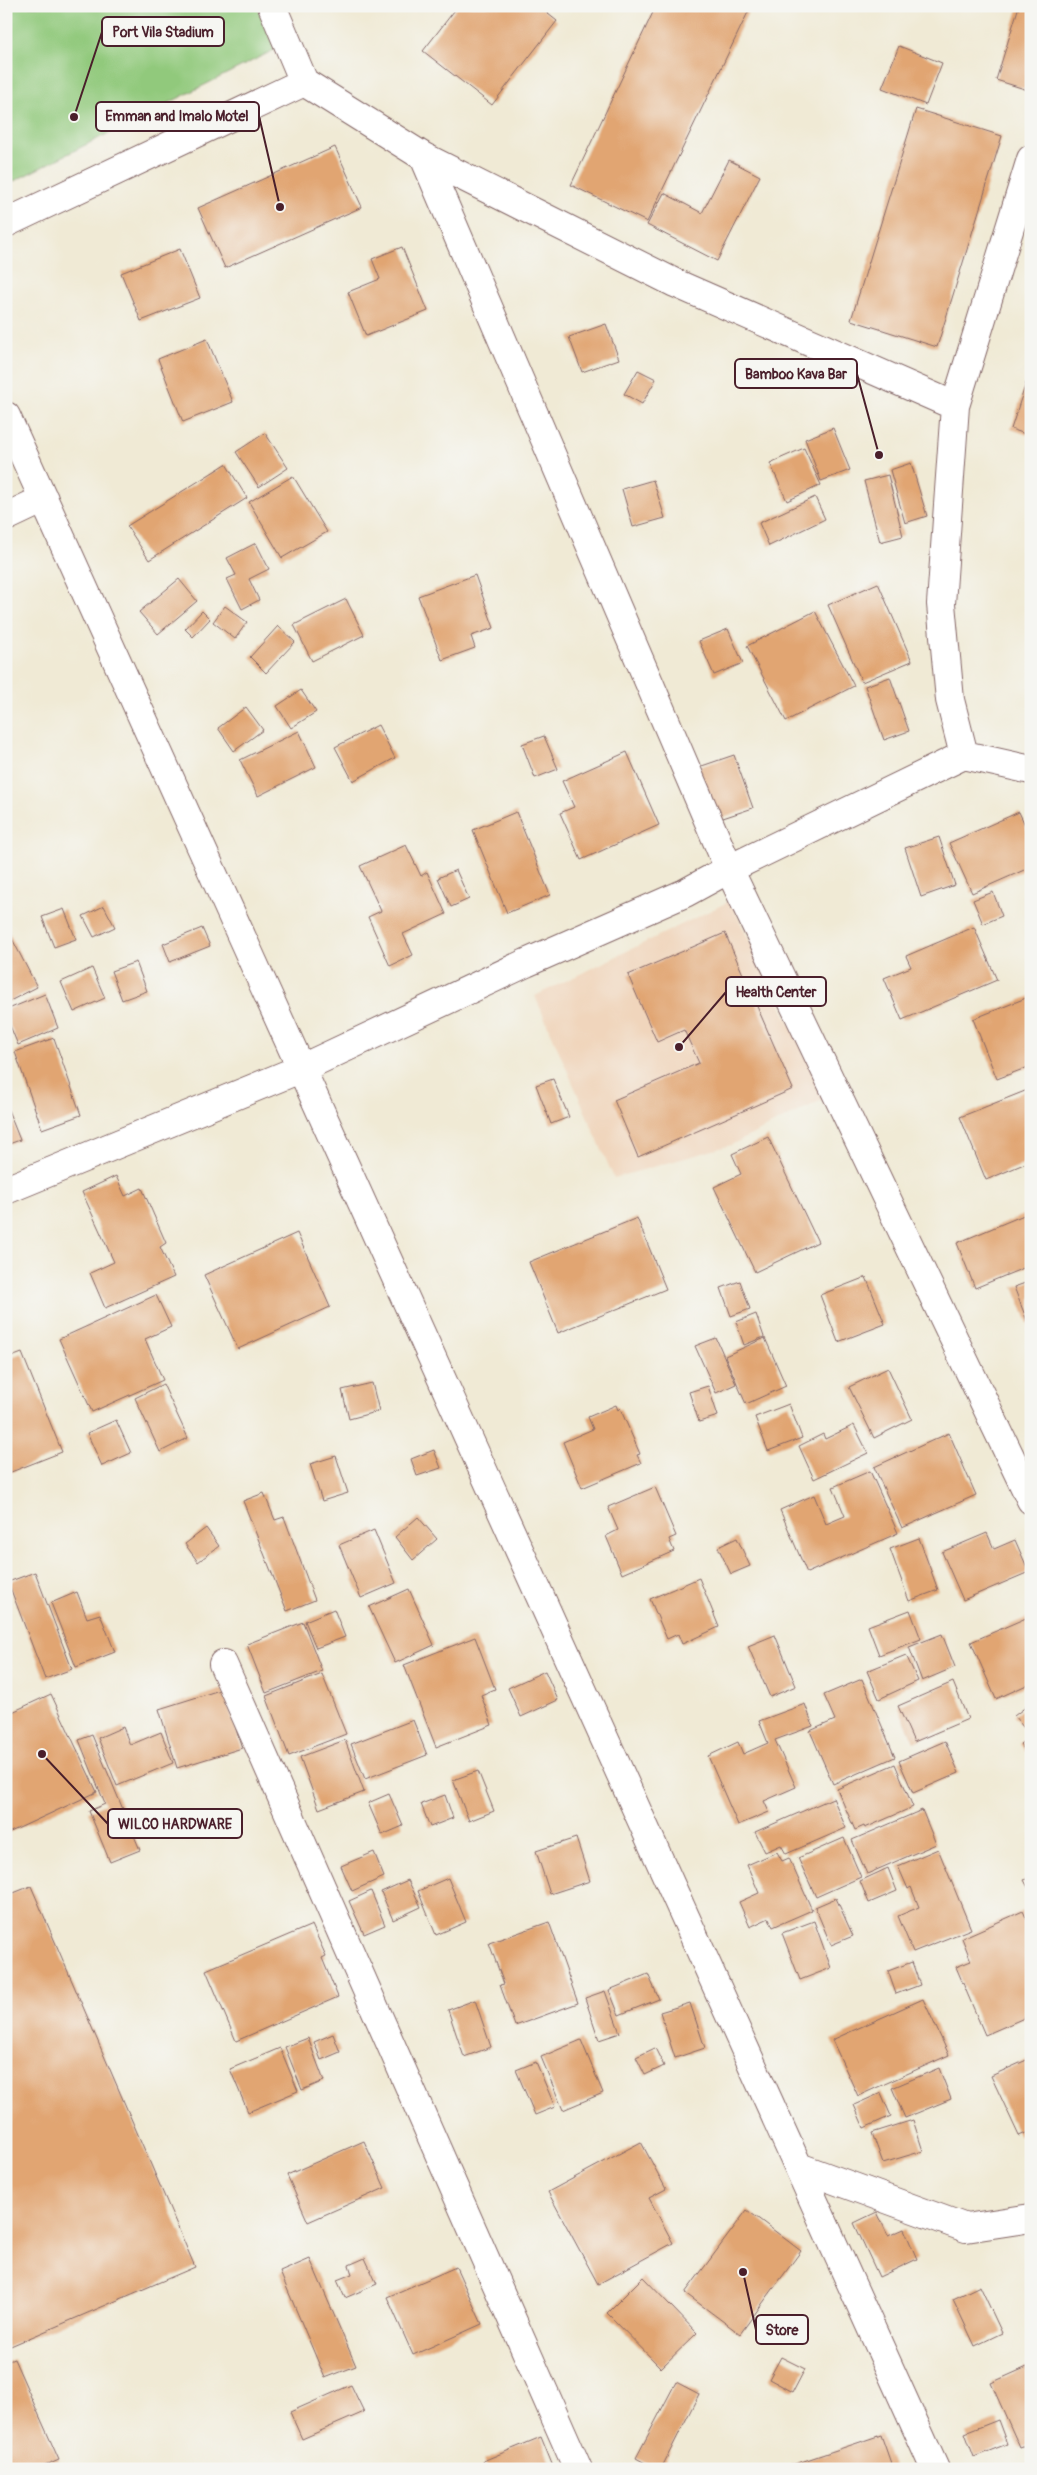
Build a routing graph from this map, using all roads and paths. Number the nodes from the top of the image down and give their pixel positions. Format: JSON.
{"nodes":[{"id":1,"x":272,"y":6,"type":"edge"},
{"id":2,"x":304,"y":82,"type":"junction"},
{"id":3,"x":424,"y":156,"type":"junction"},
{"id":4,"x":1031,"y":158,"type":"edge"},
{"id":5,"x":6,"y":223,"type":"edge"},
{"id":6,"x":955,"y":406,"type":"junction"},
{"id":7,"x":6,"y":416,"type":"edge"},
{"id":8,"x":44,"y":499,"type":"junction"},
{"id":9,"x":6,"y":517,"type":"edge"},
{"id":10,"x":964,"y":755,"type":"junction"},
{"id":11,"x":1031,"y":770,"type":"edge"},
{"id":12,"x":729,"y":869,"type":"junction"},
{"id":13,"x":300,"y":1069,"type":"junction"},
{"id":14,"x":6,"y":1190,"type":"edge"},
{"id":15,"x":1031,"y":1500,"type":"edge"},
{"id":16,"x":223,"y":1664,"type":"dead end"},
{"id":17,"x":799,"y":2167,"type":"junction"},
{"id":18,"x":1031,"y":2218,"type":"edge"},
{"id":19,"x":578,"y":2469,"type":"edge"},
{"id":20,"x":935,"y":2469,"type":"edge"}],
"edges":[{"from":1,"to":2,"type":"street"},
{"from":2,"to":3,"type":"street"},
{"from":2,"to":5,"type":"street"},
{"from":3,"to":6,"type":"street"},
{"from":3,"to":12,"type":"street"},
{"from":4,"to":6,"type":"street"},
{"from":6,"to":10,"type":"street"},
{"from":7,"to":8,"type":"street"},
{"from":8,"to":9,"type":"street"},
{"from":8,"to":13,"type":"street"},
{"from":10,"to":11,"type":"street"},
{"from":10,"to":12,"type":"street"},
{"from":12,"to":13,"type":"street"},
{"from":12,"to":15,"type":"street"},
{"from":13,"to":14,"type":"street"},
{"from":13,"to":17,"type":"street"},
{"from":16,"to":19,"type":"street"},
{"from":17,"to":18,"type":"street"},
{"from":17,"to":20,"type":"street"}]}
